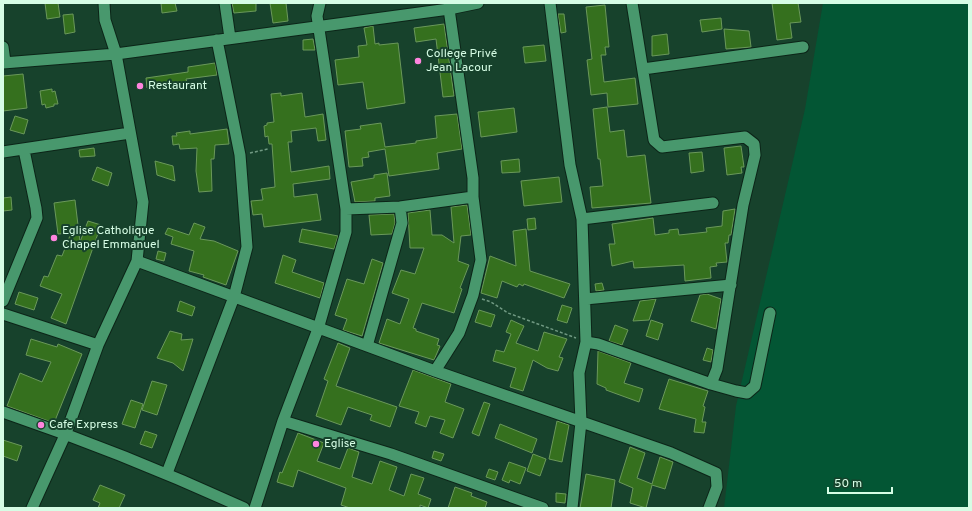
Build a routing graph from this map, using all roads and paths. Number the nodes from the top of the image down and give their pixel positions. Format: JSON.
{"nodes":[{"id":1,"x":104,"y":3,"type":"edge"},
{"id":2,"x":225,"y":3,"type":"edge"},
{"id":3,"x":320,"y":3,"type":"edge"},
{"id":4,"x":478,"y":3,"type":"edge"},
{"id":5,"x":550,"y":3,"type":"edge"},
{"id":6,"x":632,"y":3,"type":"edge"},
{"id":7,"x":449,"y":9,"type":"junction"},
{"id":8,"x":318,"y":26,"type":"junction"},
{"id":9,"x":230,"y":38,"type":"junction"},
{"id":10,"x":217,"y":40,"type":"junction"},
{"id":11,"x":3,"y":47,"type":"edge"},
{"id":12,"x":803,"y":47,"type":"dead end"},
{"id":13,"x":116,"y":54,"type":"junction"},
{"id":14,"x":4,"y":63,"type":"edge"},
{"id":15,"x":643,"y":69,"type":"junction"},
{"id":16,"x":130,"y":133,"type":"junction"},
{"id":17,"x":268,"y":149,"type":"dead end"},
{"id":18,"x":24,"y":150,"type":"junction"},
{"id":19,"x":3,"y":152,"type":"edge"},
{"id":20,"x":240,"y":155,"type":"junction"},
{"id":21,"x":472,"y":197,"type":"junction"},
{"id":22,"x":713,"y":203,"type":"dead end"},
{"id":23,"x":400,"y":207,"type":"junction"},
{"id":24,"x":346,"y":209,"type":"junction"},
{"id":25,"x":582,"y":219,"type":"junction"},
{"id":26,"x":137,"y":261,"type":"junction"},
{"id":27,"x":731,"y":285,"type":"junction"},
{"id":28,"x":473,"y":295,"type":"junction"},
{"id":29,"x":234,"y":297,"type":"junction"},
{"id":30,"x":584,"y":299,"type":"junction"},
{"id":31,"x":3,"y":301,"type":"edge"},
{"id":32,"x":3,"y":314,"type":"edge"},
{"id":33,"x":770,"y":314,"type":"dead end"},
{"id":34,"x":318,"y":329,"type":"junction"},
{"id":35,"x":586,"y":342,"type":"junction"},
{"id":36,"x":98,"y":346,"type":"junction"},
{"id":37,"x":367,"y":346,"type":"junction"},
{"id":38,"x":435,"y":371,"type":"junction"},
{"id":39,"x":711,"y":384,"type":"junction"},
{"id":40,"x":3,"y":412,"type":"edge"},
{"id":41,"x":283,"y":421,"type":"junction"},
{"id":42,"x":581,"y":422,"type":"junction"},
{"id":43,"x":66,"y":433,"type":"junction"},
{"id":44,"x":167,"y":473,"type":"junction"},
{"id":45,"x":32,"y":508,"type":"edge"},
{"id":46,"x":244,"y":508,"type":"edge"},
{"id":47,"x":255,"y":508,"type":"edge"},
{"id":48,"x":542,"y":508,"type":"edge"},
{"id":49,"x":572,"y":508,"type":"edge"},
{"id":50,"x":709,"y":508,"type":"edge"}],
"edges":[{"from":1,"to":13,"type":"street"},
{"from":2,"to":9,"type":"street"},
{"from":3,"to":8,"type":"street"},
{"from":4,"to":7,"type":"street"},
{"from":5,"to":25,"type":"street"},
{"from":6,"to":15,"type":"street"},
{"from":7,"to":8,"type":"street"},
{"from":7,"to":21,"type":"street"},
{"from":8,"to":9,"type":"street"},
{"from":8,"to":24,"type":"street"},
{"from":9,"to":10,"type":"street"},
{"from":10,"to":13,"type":"street"},
{"from":10,"to":20,"type":"street"},
{"from":11,"to":14,"type":"street"},
{"from":12,"to":15,"type":"street"},
{"from":13,"to":14,"type":"street"},
{"from":13,"to":16,"type":"street"},
{"from":15,"to":27,"type":"street"},
{"from":16,"to":18,"type":"street"},
{"from":16,"to":26,"type":"street"},
{"from":17,"to":20,"type":"path"},
{"from":18,"to":19,"type":"street"},
{"from":18,"to":31,"type":"street"},
{"from":20,"to":29,"type":"street"},
{"from":21,"to":23,"type":"street"},
{"from":21,"to":28,"type":"street"},
{"from":22,"to":25,"type":"street"},
{"from":23,"to":24,"type":"street"},
{"from":23,"to":37,"type":"street"},
{"from":24,"to":34,"type":"street"},
{"from":25,"to":30,"type":"street"},
{"from":26,"to":29,"type":"street"},
{"from":26,"to":36,"type":"street"},
{"from":27,"to":30,"type":"street"},
{"from":27,"to":39,"type":"street"},
{"from":28,"to":35,"type":"path"},
{"from":28,"to":38,"type":"street"},
{"from":29,"to":34,"type":"street"},
{"from":29,"to":44,"type":"street"},
{"from":30,"to":35,"type":"street"},
{"from":32,"to":36,"type":"street"},
{"from":33,"to":39,"type":"street"},
{"from":34,"to":37,"type":"street"},
{"from":34,"to":41,"type":"street"},
{"from":35,"to":39,"type":"street"},
{"from":35,"to":42,"type":"street"},
{"from":36,"to":43,"type":"street"},
{"from":37,"to":38,"type":"street"},
{"from":38,"to":42,"type":"street"},
{"from":40,"to":43,"type":"street"},
{"from":41,"to":47,"type":"street"},
{"from":41,"to":48,"type":"street"},
{"from":42,"to":49,"type":"street"},
{"from":42,"to":50,"type":"street"},
{"from":43,"to":44,"type":"street"},
{"from":43,"to":45,"type":"street"},
{"from":44,"to":46,"type":"street"}]}
